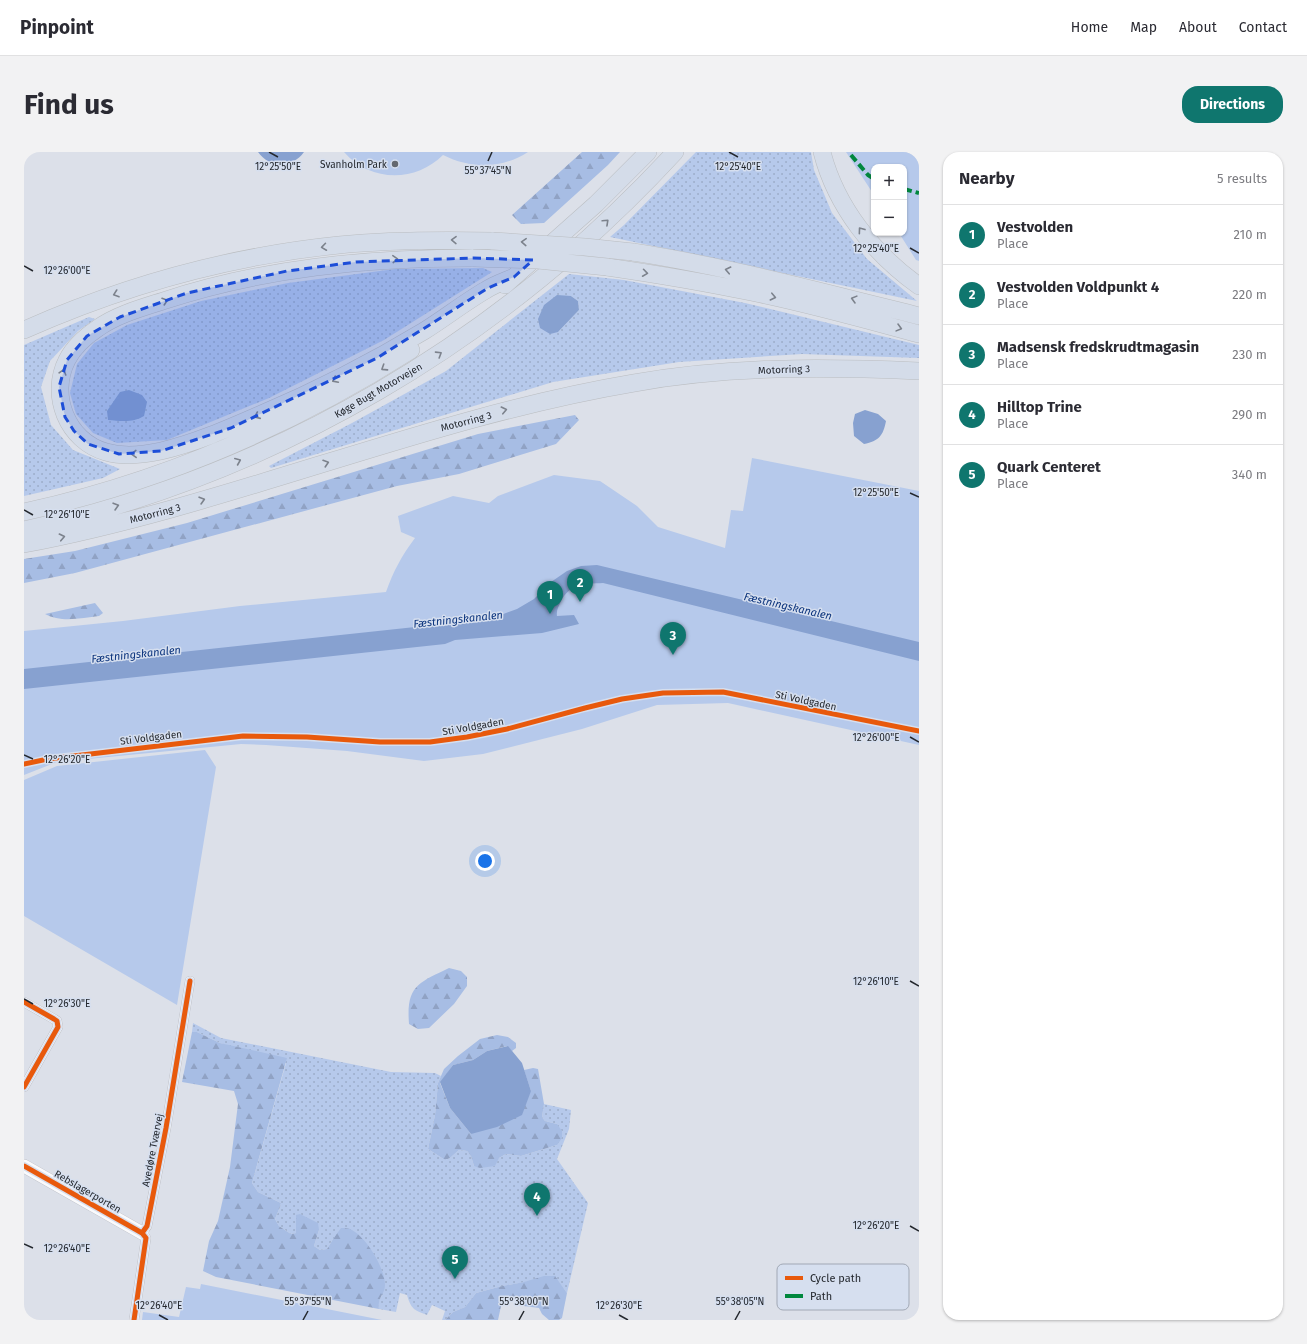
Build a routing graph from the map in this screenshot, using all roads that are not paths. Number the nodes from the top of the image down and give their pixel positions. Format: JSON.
{"nodes":[{"id":1,"x":648,"y":152,"type":"edge"},
{"id":2,"x":675,"y":152,"type":"edge"},
{"id":3,"x":822,"y":152,"type":"edge"},
{"id":4,"x":514,"y":277,"type":"junction"},
{"id":5,"x":919,"y":286,"type":"edge"},
{"id":6,"x":919,"y":316,"type":"edge"},
{"id":7,"x":24,"y":330,"type":"edge"},
{"id":8,"x":919,"y":334,"type":"edge"},
{"id":9,"x":919,"y":370,"type":"edge"},
{"id":10,"x":24,"y":512,"type":"edge"},
{"id":11,"x":24,"y":530,"type":"edge"},
{"id":12,"x":24,"y":544,"type":"edge"},
{"id":13,"x":190,"y":981,"type":"dead end"},
{"id":14,"x":24,"y":1002,"type":"edge"},
{"id":15,"x":24,"y":1087,"type":"edge"},
{"id":16,"x":24,"y":1166,"type":"edge"},
{"id":17,"x":142,"y":1233,"type":"junction"},
{"id":18,"x":134,"y":1320,"type":"edge"}],
"edges":[{"from":1,"to":4,"type":"highway","name":"Køge Bugt Motorvejen"},
{"from":11,"to":2,"type":"highway","name":"Køge Bugt Motorvejen","one_way":true},
{"from":5,"to":3,"type":"highway","one_way":true},
{"from":4,"to":8,"type":"highway","one_way":true,"bridge":true},
{"from":4,"to":10,"type":"highway","name":"Køge Bugt Motorvejen","one_way":true},
{"from":6,"to":7,"type":"highway","one_way":true,"bridge":true},
{"from":12,"to":9,"type":"highway","name":"Motorring 3","one_way":true},
{"from":13,"to":17,"type":"street","name":"Avedøre Tværvej"},
{"from":14,"to":15,"type":"street"},
{"from":16,"to":17,"type":"street","name":"Rebslagerporten"},
{"from":17,"to":18,"type":"street","name":"Avedøre Tværvej"}]}
